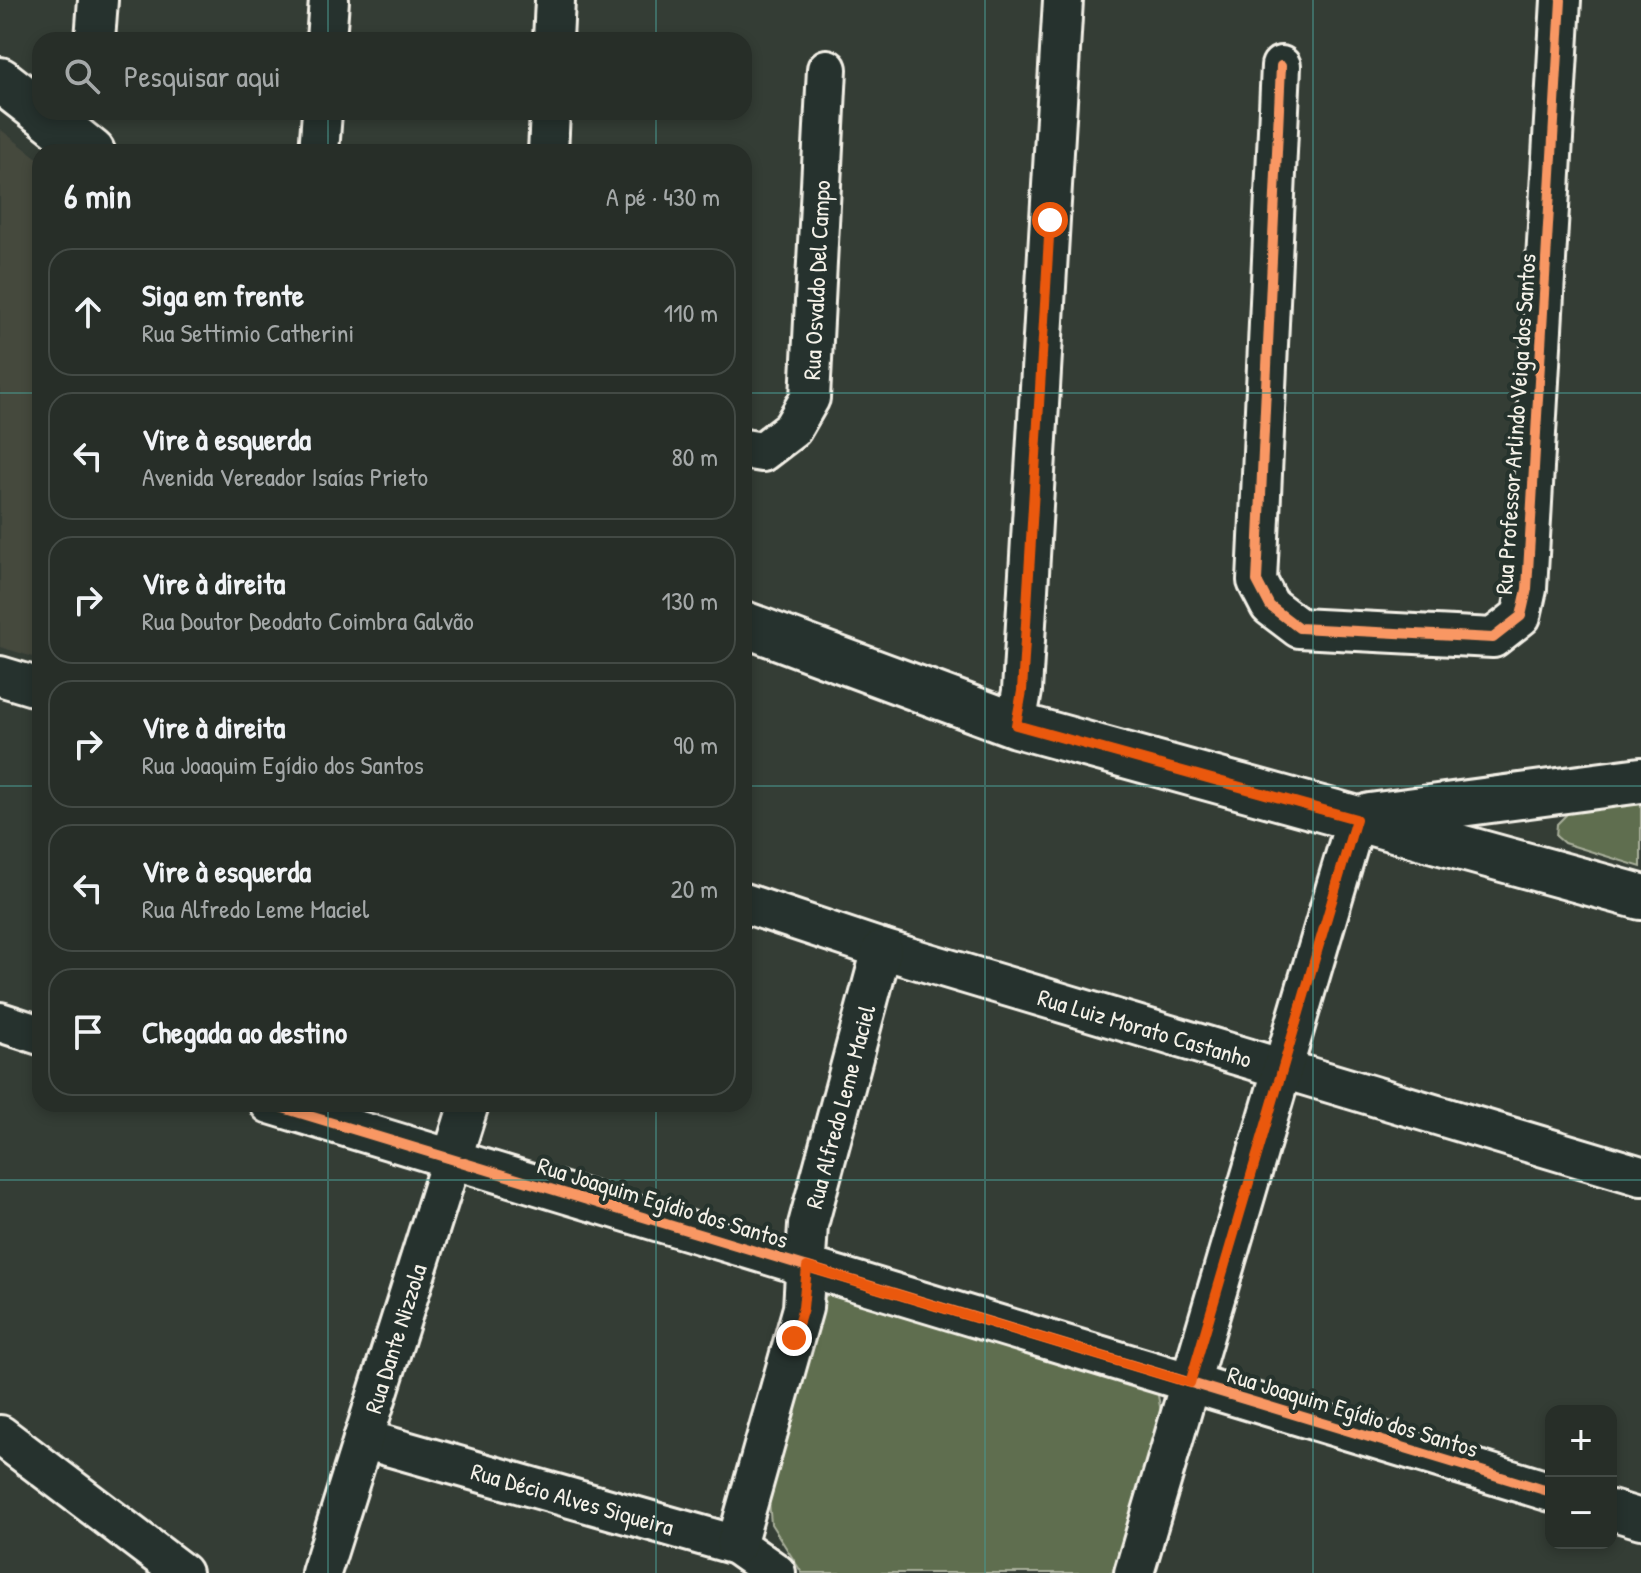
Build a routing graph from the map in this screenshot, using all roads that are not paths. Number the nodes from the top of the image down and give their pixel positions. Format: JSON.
{"nodes":[{"id":1,"x":98,"y":0,"type":"edge"},
{"id":2,"x":329,"y":0,"type":"edge"},
{"id":3,"x":555,"y":0,"type":"edge"},
{"id":4,"x":1063,"y":0,"type":"edge"},
{"id":5,"x":1561,"y":0,"type":"edge"},
{"id":6,"x":96,"y":32,"type":"edge"},
{"id":7,"x":327,"y":32,"type":"edge"},
{"id":8,"x":553,"y":32,"type":"edge"},
{"id":9,"x":1281,"y":66,"type":"dead end"},
{"id":10,"x":827,"y":69,"type":"dead end"},
{"id":11,"x":0,"y":80,"type":"edge"},
{"id":12,"x":32,"y":101,"type":"edge"},
{"id":13,"x":321,"y":120,"type":"edge"},
{"id":14,"x":550,"y":120,"type":"edge"},
{"id":15,"x":320,"y":144,"type":"edge"},
{"id":16,"x":548,"y":144,"type":"edge"},
{"id":17,"x":752,"y":450,"type":"edge"},
{"id":18,"x":752,"y":627,"type":"edge"},
{"id":19,"x":0,"y":676,"type":"edge"},
{"id":20,"x":32,"y":686,"type":"edge"},
{"id":21,"x":1016,"y":725,"type":"junction"},
{"id":22,"x":1641,"y":780,"type":"edge"},
{"id":23,"x":1356,"y":819,"type":"junction"},
{"id":24,"x":1641,"y":897,"type":"edge"},
{"id":25,"x":752,"y":906,"type":"edge"},
{"id":26,"x":882,"y":949,"type":"junction"},
{"id":27,"x":0,"y":1022,"type":"edge"},
{"id":28,"x":32,"y":1032,"type":"edge"},
{"id":29,"x":1283,"y":1069,"type":"junction"},
{"id":30,"x":296,"y":1112,"type":"edge"},
{"id":31,"x":466,"y":1112,"type":"edge"},
{"id":32,"x":451,"y":1159,"type":"junction"},
{"id":33,"x":1641,"y":1176,"type":"edge"},
{"id":34,"x":807,"y":1267,"type":"junction"},
{"id":35,"x":1190,"y":1383,"type":"junction"},
{"id":36,"x":0,"y":1435,"type":"edge"},
{"id":37,"x":363,"y":1439,"type":"junction"},
{"id":38,"x":1545,"y":1490,"type":"edge"},
{"id":39,"x":1617,"y":1512,"type":"edge"},
{"id":40,"x":1641,"y":1519,"type":"edge"},
{"id":41,"x":736,"y":1545,"type":"junction"},
{"id":42,"x":182,"y":1573,"type":"edge"},
{"id":43,"x":321,"y":1573,"type":"edge"},
{"id":44,"x":776,"y":1573,"type":"edge"},
{"id":45,"x":1134,"y":1573,"type":"edge"}],
"edges":[{"from":1,"to":6,"type":"street"},
{"from":2,"to":7,"type":"street"},
{"from":3,"to":8,"type":"street"},
{"from":4,"to":21,"type":"street"},
{"from":5,"to":9,"type":"street","name":"Rua Professor Arlindo Veiga dos Santos"},
{"from":10,"to":17,"type":"street","name":"Rua Osvaldo Del Campo"},
{"from":11,"to":12,"type":"main road"},
{"from":13,"to":15,"type":"street"},
{"from":14,"to":16,"type":"street"},
{"from":18,"to":21,"type":"main road"},
{"from":19,"to":20,"type":"street"},
{"from":21,"to":23,"type":"main road"},
{"from":22,"to":23,"type":"main road"},
{"from":23,"to":24,"type":"main road"},
{"from":23,"to":29,"type":"street"},
{"from":25,"to":26,"type":"street","name":"Rua Luiz Morato Castanho"},
{"from":26,"to":29,"type":"street","name":"Rua Luiz Morato Castanho"},
{"from":26,"to":34,"type":"street","name":"Rua Alfredo Leme Maciel"},
{"from":27,"to":28,"type":"street"},
{"from":29,"to":33,"type":"street","name":"Rua Luiz Morato Castanho"},
{"from":29,"to":35,"type":"street"},
{"from":30,"to":32,"type":"street","name":"Rua Joaquim Egídio dos Santos"},
{"from":31,"to":32,"type":"street","name":"Rua Dante Nizzola"},
{"from":32,"to":34,"type":"street","name":"Rua Joaquim Egídio dos Santos"},
{"from":32,"to":37,"type":"street","name":"Rua Dante Nizzola"},
{"from":34,"to":35,"type":"street","name":"Rua Joaquim Egídio dos Santos"},
{"from":34,"to":41,"type":"street","name":"Rua Alfredo Leme Maciel"},
{"from":35,"to":38,"type":"street","name":"Rua Joaquim Egídio dos Santos"},
{"from":35,"to":45,"type":"street"},
{"from":36,"to":42,"type":"street"},
{"from":37,"to":41,"type":"street","name":"Rua Décio Alves Siqueira"},
{"from":37,"to":43,"type":"street","name":"Rua Dante Nizzola"},
{"from":39,"to":40,"type":"street"},
{"from":41,"to":44,"type":"street","name":"Rua Décio Alves Siqueira"}]}
